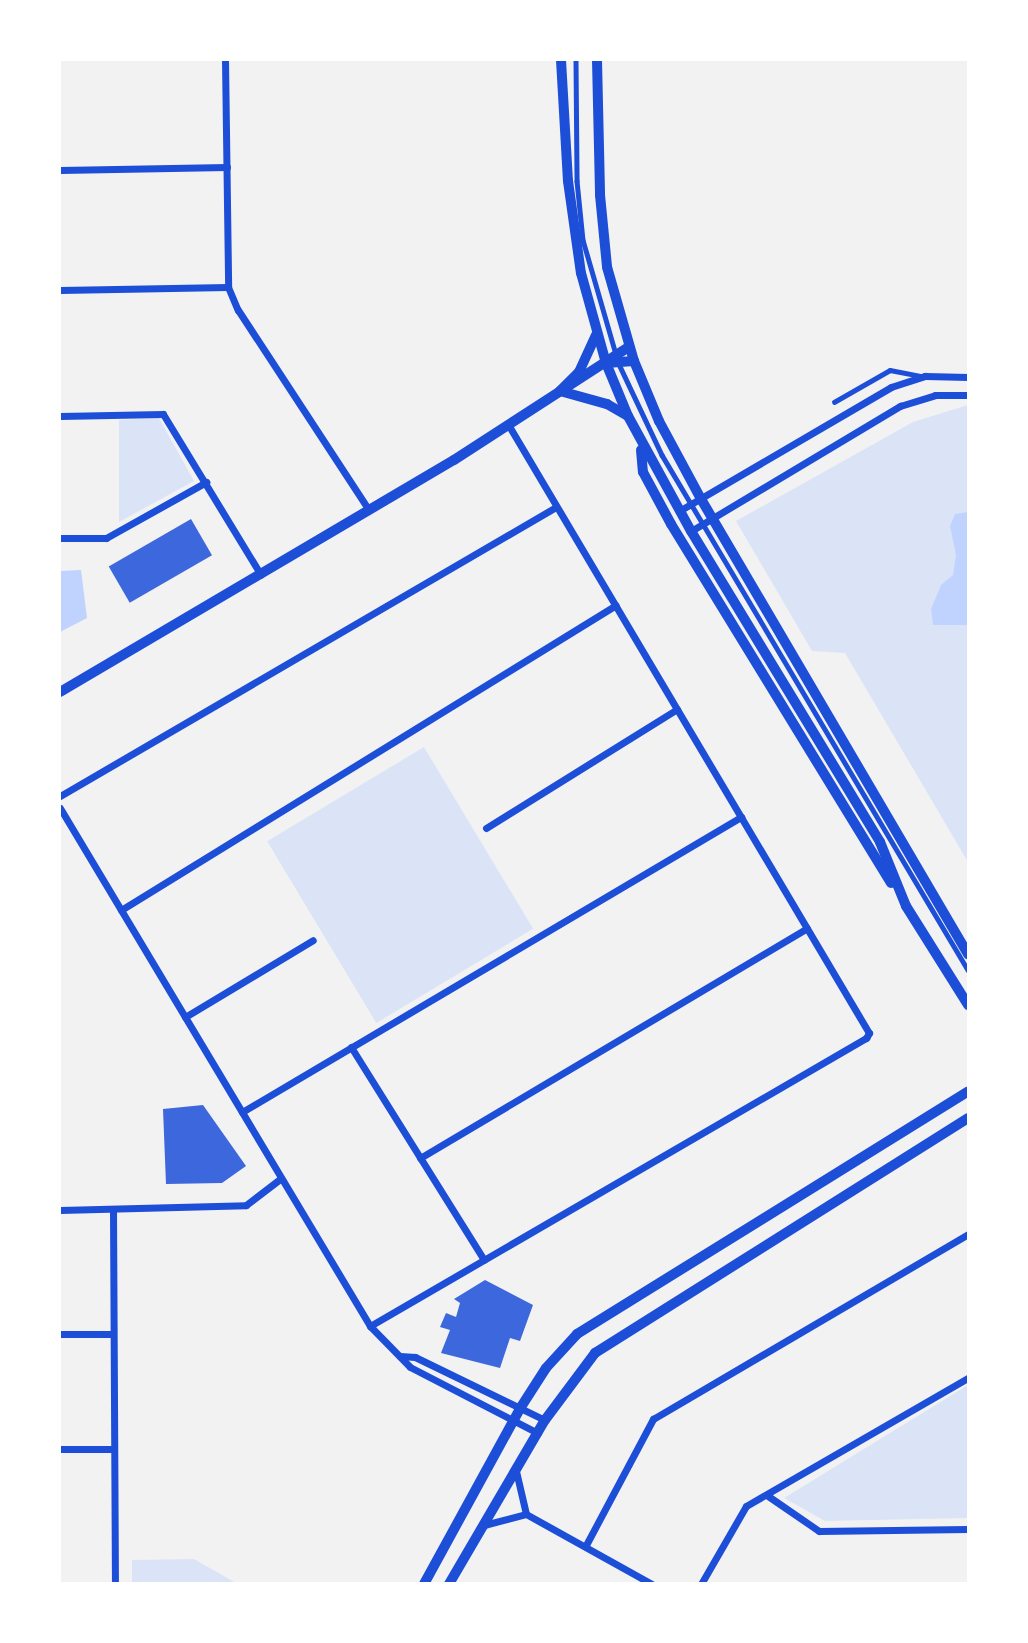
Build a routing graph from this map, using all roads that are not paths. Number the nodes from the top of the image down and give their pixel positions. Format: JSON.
{"nodes":[{"id":1,"x":225,"y":60,"type":"edge"},
{"id":2,"x":561,"y":60,"type":"edge"},
{"id":3,"x":576,"y":60,"type":"edge"},
{"id":4,"x":597,"y":60,"type":"edge"},
{"id":5,"x":227,"y":167,"type":"junction"},
{"id":6,"x":60,"y":170,"type":"edge"},
{"id":7,"x":228,"y":287,"type":"junction"},
{"id":8,"x":60,"y":290,"type":"edge"},
{"id":9,"x":596,"y":334,"type":"junction"},
{"id":10,"x":629,"y":347,"type":"junction"},
{"id":11,"x":634,"y":361,"type":"junction"},
{"id":12,"x":606,"y":363,"type":"junction"},
{"id":13,"x":925,"y":376,"type":"junction"},
{"id":14,"x":968,"y":377,"type":"edge"},
{"id":15,"x":561,"y":391,"type":"junction"},
{"id":16,"x":968,"y":395,"type":"edge"},
{"id":17,"x":834,"y":401,"type":"dead end"},
{"id":18,"x":60,"y":416,"type":"edge"},
{"id":19,"x":628,"y":416,"type":"junction"},
{"id":20,"x":509,"y":426,"type":"junction"},
{"id":21,"x":640,"y":444,"type":"junction"},
{"id":22,"x":206,"y":482,"type":"junction"},
{"id":23,"x":701,"y":499,"type":"junction"},
{"id":24,"x":555,"y":506,"type":"junction"},
{"id":25,"x":368,"y":509,"type":"junction"},
{"id":26,"x":679,"y":511,"type":"junction"},
{"id":27,"x":712,"y":518,"type":"junction"},
{"id":28,"x":691,"y":531,"type":"junction"},
{"id":29,"x":60,"y":538,"type":"edge"},
{"id":30,"x":261,"y":575,"type":"junction"},
{"id":31,"x":616,"y":606,"type":"junction"},
{"id":32,"x":60,"y":692,"type":"edge"},
{"id":33,"x":677,"y":709,"type":"junction"},
{"id":34,"x":60,"y":796,"type":"edge"},
{"id":35,"x":60,"y":808,"type":"edge"},
{"id":36,"x":741,"y":817,"type":"junction"},
{"id":37,"x":486,"y":828,"type":"dead end"},
{"id":38,"x":906,"y":906,"type":"junction"},
{"id":39,"x":121,"y":910,"type":"junction"},
{"id":40,"x":807,"y":928,"type":"junction"},
{"id":41,"x":313,"y":940,"type":"dead end"},
{"id":42,"x":968,"y":954,"type":"edge"},
{"id":43,"x":968,"y":970,"type":"edge"},
{"id":44,"x":968,"y":1005,"type":"edge"},
{"id":45,"x":184,"y":1017,"type":"junction"},
{"id":46,"x":351,"y":1047,"type":"junction"},
{"id":47,"x":968,"y":1092,"type":"edge"},
{"id":48,"x":242,"y":1112,"type":"junction"},
{"id":49,"x":968,"y":1118,"type":"edge"},
{"id":50,"x":420,"y":1158,"type":"junction"},
{"id":51,"x":280,"y":1179,"type":"junction"},
{"id":52,"x":113,"y":1209,"type":"junction"},
{"id":53,"x":60,"y":1210,"type":"edge"},
{"id":54,"x":968,"y":1234,"type":"edge"},
{"id":55,"x":484,"y":1260,"type":"junction"},
{"id":56,"x":370,"y":1326,"type":"junction"},
{"id":57,"x":60,"y":1334,"type":"edge"},
{"id":58,"x":113,"y":1334,"type":"junction"},
{"id":59,"x":399,"y":1356,"type":"junction"},
{"id":60,"x":968,"y":1378,"type":"edge"},
{"id":61,"x":521,"y":1407,"type":"junction"},
{"id":62,"x":514,"y":1420,"type":"junction"},
{"id":63,"x":545,"y":1420,"type":"junction"},
{"id":64,"x":538,"y":1433,"type":"junction"},
{"id":65,"x":60,"y":1449,"type":"edge"},
{"id":66,"x":114,"y":1449,"type":"junction"},
{"id":67,"x":516,"y":1470,"type":"junction"},
{"id":68,"x":768,"y":1496,"type":"junction"},
{"id":69,"x":526,"y":1514,"type":"junction"},
{"id":70,"x":484,"y":1525,"type":"junction"},
{"id":71,"x":968,"y":1529,"type":"edge"},
{"id":72,"x":586,"y":1545,"type":"junction"},
{"id":73,"x":115,"y":1584,"type":"edge"},
{"id":74,"x":424,"y":1584,"type":"edge"},
{"id":75,"x":449,"y":1584,"type":"edge"},
{"id":76,"x":652,"y":1584,"type":"edge"},
{"id":77,"x":701,"y":1584,"type":"edge"}],
"edges":[{"from":1,"to":5,"type":"street"},
{"from":2,"to":9,"type":"main road"},
{"from":3,"to":43,"type":"lane"},
{"from":4,"to":10,"type":"main road"},
{"from":5,"to":6,"type":"street"},
{"from":5,"to":7,"type":"street"},
{"from":7,"to":8,"type":"street"},
{"from":7,"to":25,"type":"street"},
{"from":9,"to":12,"type":"main road"},
{"from":9,"to":15,"type":"main road"},
{"from":10,"to":11,"type":"main road"},
{"from":10,"to":12,"type":"street"},
{"from":11,"to":12,"type":"street"},
{"from":11,"to":23,"type":"main road"},
{"from":12,"to":15,"type":"street"},
{"from":12,"to":19,"type":"main road"},
{"from":13,"to":14,"type":"street"},
{"from":13,"to":17,"type":"lane"},
{"from":13,"to":23,"type":"street"},
{"from":15,"to":19,"type":"main road"},
{"from":15,"to":20,"type":"street"},
{"from":16,"to":27,"type":"street"},
{"from":18,"to":22,"type":"street"},
{"from":19,"to":21,"type":"main road"},
{"from":20,"to":24,"type":"street"},
{"from":20,"to":25,"type":"street"},
{"from":21,"to":26,"type":"main road"},
{"from":21,"to":38,"type":"main road"},
{"from":22,"to":29,"type":"street"},
{"from":22,"to":30,"type":"street"},
{"from":23,"to":26,"type":"street"},
{"from":23,"to":27,"type":"main road"},
{"from":24,"to":31,"type":"street"},
{"from":24,"to":34,"type":"street"},
{"from":25,"to":30,"type":"street"},
{"from":26,"to":28,"type":"main road"},
{"from":27,"to":28,"type":"street"},
{"from":27,"to":42,"type":"main road"},
{"from":28,"to":38,"type":"main road"},
{"from":30,"to":32,"type":"street"},
{"from":31,"to":33,"type":"street"},
{"from":31,"to":39,"type":"street"},
{"from":33,"to":36,"type":"street"},
{"from":33,"to":37,"type":"street"},
{"from":35,"to":39,"type":"street"},
{"from":36,"to":40,"type":"street"},
{"from":36,"to":46,"type":"street"},
{"from":38,"to":44,"type":"main road"},
{"from":39,"to":45,"type":"street"},
{"from":40,"to":50,"type":"street"},
{"from":40,"to":55,"type":"street"},
{"from":41,"to":45,"type":"street"},
{"from":45,"to":48,"type":"street"},
{"from":46,"to":48,"type":"street"},
{"from":46,"to":50,"type":"street"},
{"from":47,"to":61,"type":"main road"},
{"from":48,"to":51,"type":"street"},
{"from":49,"to":63,"type":"main road"},
{"from":50,"to":55,"type":"street"},
{"from":51,"to":52,"type":"street"},
{"from":51,"to":56,"type":"street"},
{"from":52,"to":53,"type":"street"},
{"from":52,"to":58,"type":"street"},
{"from":54,"to":72,"type":"street"},
{"from":55,"to":56,"type":"street"},
{"from":56,"to":59,"type":"street"},
{"from":57,"to":58,"type":"street"},
{"from":58,"to":66,"type":"street"},
{"from":59,"to":61,"type":"street"},
{"from":59,"to":62,"type":"street"},
{"from":60,"to":68,"type":"street"},
{"from":61,"to":62,"type":"main road"},
{"from":61,"to":63,"type":"street"},
{"from":62,"to":64,"type":"street"},
{"from":62,"to":74,"type":"main road"},
{"from":63,"to":64,"type":"main road"},
{"from":64,"to":67,"type":"main road"},
{"from":65,"to":66,"type":"street"},
{"from":66,"to":73,"type":"street"},
{"from":67,"to":69,"type":"street"},
{"from":67,"to":70,"type":"main road"},
{"from":68,"to":71,"type":"street"},
{"from":68,"to":77,"type":"street"},
{"from":69,"to":70,"type":"street"},
{"from":69,"to":72,"type":"street"},
{"from":70,"to":75,"type":"main road"},
{"from":72,"to":76,"type":"street"}]}
